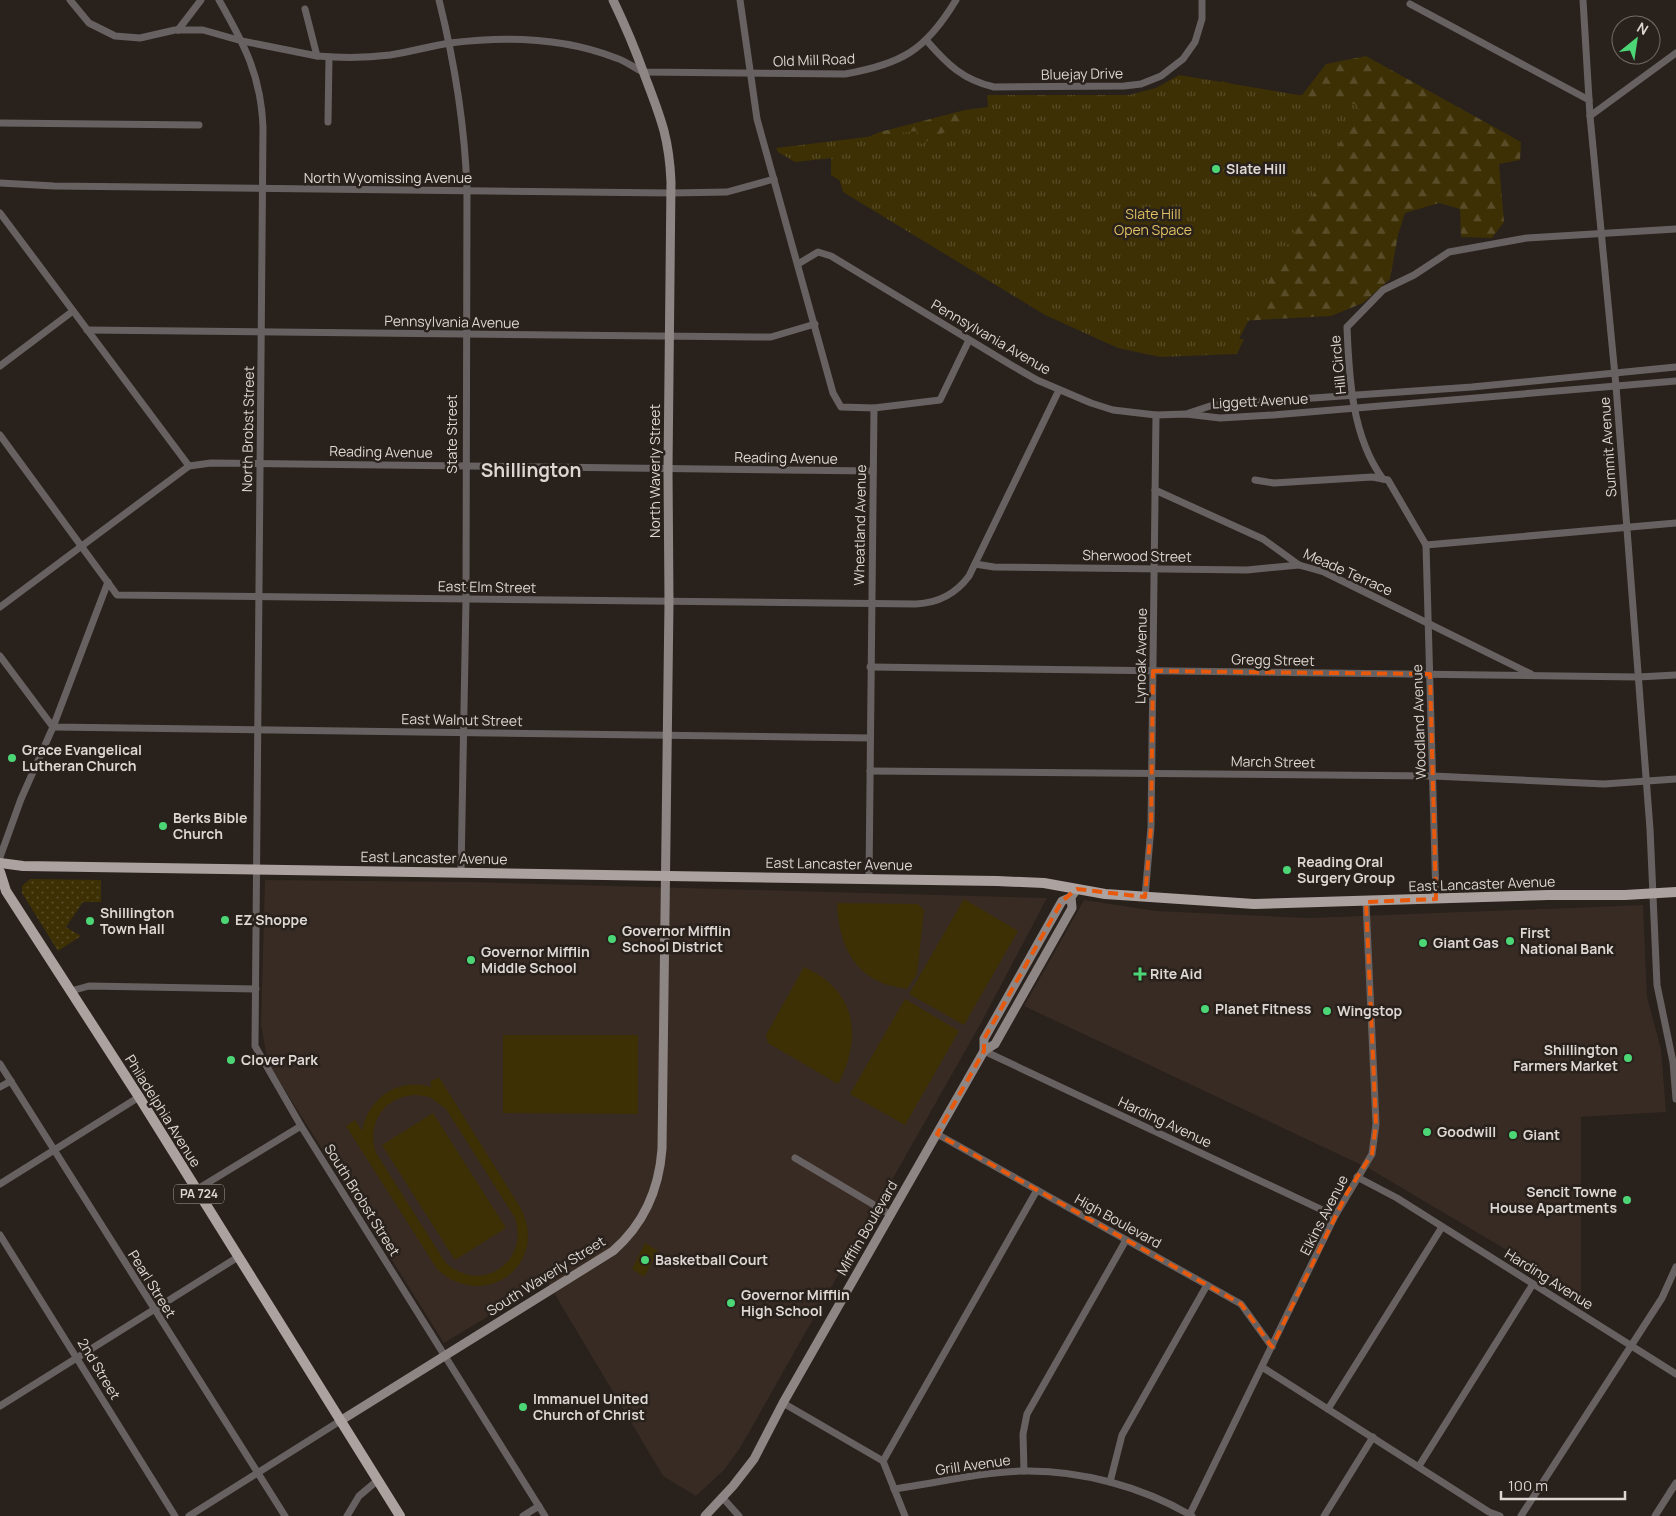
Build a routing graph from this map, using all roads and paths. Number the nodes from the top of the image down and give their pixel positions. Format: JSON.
{"nodes":[{"id":1,"x":70,"y":0,"type":"edge"},
{"id":2,"x":201,"y":0,"type":"edge"},
{"id":3,"x":219,"y":0,"type":"edge"},
{"id":4,"x":439,"y":0,"type":"edge"},
{"id":5,"x":612,"y":0,"type":"edge"},
{"id":6,"x":740,"y":0,"type":"edge"},
{"id":7,"x":956,"y":0,"type":"edge"},
{"id":8,"x":1202,"y":0,"type":"edge"},
{"id":9,"x":1583,"y":0,"type":"edge"},
{"id":10,"x":1410,"y":4,"type":"dead end"},
{"id":11,"x":304,"y":9,"type":"dead end"},
{"id":12,"x":178,"y":30,"type":"junction"},
{"id":13,"x":242,"y":41,"type":"junction"},
{"id":14,"x":926,"y":41,"type":"junction"},
{"id":15,"x":450,"y":43,"type":"junction"},
{"id":16,"x":1676,"y":53,"type":"edge"},
{"id":17,"x":317,"y":56,"type":"junction"},
{"id":18,"x":329,"y":57,"type":"junction"},
{"id":19,"x":644,"y":72,"type":"junction"},
{"id":20,"x":749,"y":74,"type":"junction"},
{"id":21,"x":1589,"y":100,"type":"junction"},
{"id":22,"x":1590,"y":116,"type":"junction"},
{"id":23,"x":328,"y":122,"type":"dead end"},
{"id":24,"x":0,"y":123,"type":"edge"},
{"id":25,"x":198,"y":125,"type":"dead end"},
{"id":26,"x":774,"y":179,"type":"junction"},
{"id":27,"x":0,"y":183,"type":"edge"},
{"id":28,"x":262,"y":189,"type":"junction"},
{"id":29,"x":467,"y":191,"type":"junction"},
{"id":30,"x":671,"y":193,"type":"junction"},
{"id":31,"x":0,"y":213,"type":"edge"},
{"id":32,"x":1676,"y":229,"type":"edge"},
{"id":33,"x":1603,"y":234,"type":"junction"},
{"id":34,"x":798,"y":264,"type":"junction"},
{"id":35,"x":73,"y":311,"type":"junction"},
{"id":36,"x":814,"y":324,"type":"junction"},
{"id":37,"x":87,"y":330,"type":"junction"},
{"id":38,"x":261,"y":331,"type":"junction"},
{"id":39,"x":466,"y":335,"type":"junction"},
{"id":40,"x":669,"y":336,"type":"junction"},
{"id":41,"x":969,"y":340,"type":"junction"},
{"id":42,"x":0,"y":366,"type":"edge"},
{"id":43,"x":1676,"y":367,"type":"edge"},
{"id":44,"x":1614,"y":373,"type":"junction"},
{"id":45,"x":1676,"y":381,"type":"edge"},
{"id":46,"x":1616,"y":386,"type":"junction"},
{"id":47,"x":1059,"y":390,"type":"junction"},
{"id":48,"x":1354,"y":396,"type":"junction"},
{"id":49,"x":874,"y":408,"type":"junction"},
{"id":50,"x":1356,"y":408,"type":"junction"},
{"id":51,"x":1186,"y":414,"type":"junction"},
{"id":52,"x":1156,"y":415,"type":"junction"},
{"id":53,"x":0,"y":435,"type":"edge"},
{"id":54,"x":260,"y":464,"type":"junction"},
{"id":55,"x":189,"y":466,"type":"junction"},
{"id":56,"x":464,"y":466,"type":"junction"},
{"id":57,"x":668,"y":469,"type":"junction"},
{"id":58,"x":873,"y":471,"type":"junction"},
{"id":59,"x":1383,"y":479,"type":"junction"},
{"id":60,"x":1255,"y":480,"type":"dead end"},
{"id":61,"x":1155,"y":490,"type":"junction"},
{"id":62,"x":1676,"y":523,"type":"edge"},
{"id":63,"x":1626,"y":527,"type":"junction"},
{"id":64,"x":1426,"y":544,"type":"junction"},
{"id":65,"x":82,"y":545,"type":"junction"},
{"id":66,"x":975,"y":564,"type":"junction"},
{"id":67,"x":1299,"y":566,"type":"junction"},
{"id":68,"x":1154,"y":569,"type":"junction"},
{"id":69,"x":108,"y":582,"type":"junction"},
{"id":70,"x":258,"y":596,"type":"junction"},
{"id":71,"x":466,"y":599,"type":"junction"},
{"id":72,"x":669,"y":602,"type":"junction"},
{"id":73,"x":872,"y":604,"type":"junction"},
{"id":74,"x":0,"y":606,"type":"edge"},
{"id":75,"x":1428,"y":622,"type":"junction"},
{"id":76,"x":0,"y":656,"type":"edge"},
{"id":77,"x":870,"y":667,"type":"junction"},
{"id":78,"x":1153,"y":671,"type":"junction"},
{"id":79,"x":1430,"y":674,"type":"junction"},
{"id":80,"x":1532,"y":675,"type":"junction"},
{"id":81,"x":1676,"y":675,"type":"edge"},
{"id":82,"x":1638,"y":677,"type":"junction"},
{"id":83,"x":53,"y":727,"type":"junction"},
{"id":84,"x":257,"y":729,"type":"junction"},
{"id":85,"x":464,"y":732,"type":"junction"},
{"id":86,"x":667,"y":735,"type":"junction"},
{"id":87,"x":870,"y":738,"type":"junction"},
{"id":88,"x":870,"y":771,"type":"junction"},
{"id":89,"x":1152,"y":773,"type":"junction"},
{"id":90,"x":1434,"y":776,"type":"junction"},
{"id":91,"x":1676,"y":779,"type":"edge"},
{"id":92,"x":1646,"y":781,"type":"junction"},
{"id":93,"x":0,"y":857,"type":"edge"},
{"id":94,"x":0,"y":863,"type":"edge"},
{"id":95,"x":257,"y":869,"type":"junction"},
{"id":96,"x":0,"y":872,"type":"edge"},
{"id":97,"x":461,"y":872,"type":"junction"},
{"id":98,"x":666,"y":875,"type":"junction"},
{"id":99,"x":868,"y":878,"type":"junction"},
{"id":100,"x":1676,"y":892,"type":"edge"},
{"id":101,"x":1074,"y":893,"type":"junction"},
{"id":102,"x":1655,"y":893,"type":"junction"},
{"id":103,"x":1145,"y":897,"type":"junction"},
{"id":104,"x":1436,"y":899,"type":"junction"},
{"id":105,"x":1366,"y":902,"type":"junction"},
{"id":106,"x":256,"y":989,"type":"junction"},
{"id":107,"x":71,"y":991,"type":"junction"},
{"id":108,"x":984,"y":1051,"type":"junction"},
{"id":109,"x":0,"y":1064,"type":"edge"},
{"id":110,"x":11,"y":1081,"type":"junction"},
{"id":111,"x":0,"y":1088,"type":"edge"},
{"id":112,"x":139,"y":1097,"type":"junction"},
{"id":113,"x":1676,"y":1099,"type":"edge"},
{"id":114,"x":301,"y":1126,"type":"junction"},
{"id":115,"x":937,"y":1134,"type":"junction"},
{"id":116,"x":54,"y":1151,"type":"junction"},
{"id":117,"x":795,"y":1158,"type":"dead end"},
{"id":118,"x":1357,"y":1177,"type":"junction"},
{"id":119,"x":0,"y":1184,"type":"edge"},
{"id":120,"x":196,"y":1190,"type":"junction"},
{"id":121,"x":1037,"y":1190,"type":"junction"},
{"id":122,"x":891,"y":1215,"type":"junction"},
{"id":123,"x":1335,"y":1216,"type":"junction"},
{"id":124,"x":1442,"y":1227,"type":"junction"},
{"id":125,"x":0,"y":1235,"type":"edge"},
{"id":126,"x":1126,"y":1240,"type":"junction"},
{"id":127,"x":238,"y":1257,"type":"junction"},
{"id":128,"x":1676,"y":1267,"type":"edge"},
{"id":129,"x":1533,"y":1284,"type":"junction"},
{"id":130,"x":1207,"y":1285,"type":"junction"},
{"id":131,"x":154,"y":1310,"type":"junction"},
{"id":132,"x":1632,"y":1346,"type":"junction"},
{"id":133,"x":1272,"y":1347,"type":"junction"},
{"id":134,"x":445,"y":1357,"type":"junction"},
{"id":135,"x":77,"y":1358,"type":"junction"},
{"id":136,"x":1262,"y":1368,"type":"junction"},
{"id":137,"x":1676,"y":1374,"type":"edge"},
{"id":138,"x":783,"y":1403,"type":"junction"},
{"id":139,"x":0,"y":1406,"type":"edge"},
{"id":140,"x":1328,"y":1409,"type":"junction"},
{"id":141,"x":340,"y":1421,"type":"junction"},
{"id":142,"x":1373,"y":1437,"type":"junction"},
{"id":143,"x":883,"y":1461,"type":"junction"},
{"id":144,"x":1419,"y":1466,"type":"junction"},
{"id":145,"x":1024,"y":1471,"type":"junction"},
{"id":146,"x":258,"y":1473,"type":"junction"},
{"id":147,"x":378,"y":1480,"type":"junction"},
{"id":148,"x":1110,"y":1482,"type":"junction"},
{"id":149,"x":1676,"y":1483,"type":"edge"},
{"id":150,"x":894,"y":1489,"type":"junction"},
{"id":151,"x":722,"y":1497,"type":"junction"},
{"id":152,"x":539,"y":1506,"type":"junction"},
{"id":153,"x":176,"y":1516,"type":"edge"},
{"id":154,"x":189,"y":1516,"type":"edge"},
{"id":155,"x":285,"y":1516,"type":"edge"},
{"id":156,"x":347,"y":1516,"type":"edge"},
{"id":157,"x":400,"y":1516,"type":"edge"},
{"id":158,"x":523,"y":1516,"type":"edge"},
{"id":159,"x":545,"y":1516,"type":"edge"},
{"id":160,"x":705,"y":1516,"type":"edge"},
{"id":161,"x":739,"y":1516,"type":"edge"},
{"id":162,"x":905,"y":1516,"type":"edge"},
{"id":163,"x":1191,"y":1516,"type":"edge"},
{"id":164,"x":1324,"y":1516,"type":"edge"},
{"id":165,"x":1500,"y":1516,"type":"edge"},
{"id":166,"x":1521,"y":1516,"type":"edge"},
{"id":167,"x":1655,"y":1516,"type":"edge"}],
"edges":[{"from":1,"to":12,"type":"street"},
{"from":2,"to":12,"type":"street"},
{"from":3,"to":13,"type":"street","name":"North Brobst Street"},
{"from":4,"to":15,"type":"street","name":"State Street"},
{"from":5,"to":19,"type":"street","name":"North Waverly Street"},
{"from":6,"to":20,"type":"street"},
{"from":7,"to":14,"type":"street","name":"Old Mill Road"},
{"from":8,"to":14,"type":"street","name":"Bluejay Drive"},
{"from":9,"to":21,"type":"street","name":"Summit Avenue"},
{"from":10,"to":21,"type":"street"},
{"from":11,"to":17,"type":"street"},
{"from":12,"to":13,"type":"street"},
{"from":13,"to":17,"type":"street"},
{"from":13,"to":28,"type":"street","name":"North Brobst Street"},
{"from":14,"to":20,"type":"street","name":"Old Mill Road"},
{"from":15,"to":18,"type":"street"},
{"from":15,"to":19,"type":"street"},
{"from":15,"to":29,"type":"street","name":"State Street"},
{"from":16,"to":22,"type":"street"},
{"from":17,"to":18,"type":"street"},
{"from":18,"to":23,"type":"street"},
{"from":19,"to":20,"type":"street","name":"Old Mill Road"},
{"from":19,"to":30,"type":"street","name":"North Waverly Street"},
{"from":20,"to":26,"type":"street"},
{"from":21,"to":22,"type":"street","name":"Summit Avenue"},
{"from":22,"to":33,"type":"street","name":"Summit Avenue"},
{"from":24,"to":25,"type":"street"},
{"from":26,"to":30,"type":"street","name":"North Wyomissing Avenue"},
{"from":26,"to":34,"type":"street"},
{"from":27,"to":28,"type":"street","name":"North Wyomissing Avenue"},
{"from":28,"to":29,"type":"street","name":"North Wyomissing Avenue"},
{"from":28,"to":38,"type":"street","name":"North Brobst Street"},
{"from":29,"to":30,"type":"street","name":"North Wyomissing Avenue"},
{"from":29,"to":39,"type":"street","name":"State Street"},
{"from":30,"to":40,"type":"street","name":"North Waverly Street"},
{"from":31,"to":35,"type":"street"},
{"from":32,"to":33,"type":"street"},
{"from":33,"to":44,"type":"street","name":"Summit Avenue"},
{"from":33,"to":48,"type":"street","name":"Hill Circle"},
{"from":34,"to":36,"type":"street"},
{"from":34,"to":41,"type":"street","name":"Pennsylvania Avenue"},
{"from":35,"to":37,"type":"street"},
{"from":35,"to":42,"type":"street"},
{"from":36,"to":40,"type":"street","name":"Pennsylvania Avenue"},
{"from":36,"to":49,"type":"street"},
{"from":37,"to":38,"type":"street","name":"Pennsylvania Avenue"},
{"from":37,"to":55,"type":"street"},
{"from":38,"to":39,"type":"street","name":"Pennsylvania Avenue"},
{"from":38,"to":54,"type":"street","name":"North Brobst Street"},
{"from":39,"to":40,"type":"street","name":"Pennsylvania Avenue"},
{"from":39,"to":56,"type":"street","name":"State Street"},
{"from":40,"to":57,"type":"street","name":"North Waverly Street"},
{"from":41,"to":47,"type":"street","name":"Pennsylvania Avenue"},
{"from":41,"to":49,"type":"street"},
{"from":43,"to":44,"type":"street","name":"Liggett Avenue"},
{"from":44,"to":46,"type":"street","name":"Summit Avenue"},
{"from":44,"to":48,"type":"street","name":"Liggett Avenue"},
{"from":45,"to":46,"type":"street","name":"Liggett Avenue"},
{"from":46,"to":50,"type":"street","name":"Liggett Avenue"},
{"from":46,"to":63,"type":"street","name":"Summit Avenue"},
{"from":47,"to":52,"type":"street","name":"Pennsylvania Avenue"},
{"from":47,"to":66,"type":"street","name":"East Elm Street"},
{"from":48,"to":50,"type":"street","name":"Hill Circle"},
{"from":48,"to":51,"type":"street","name":"Liggett Avenue"},
{"from":49,"to":58,"type":"street","name":"Wheatland Avenue"},
{"from":50,"to":51,"type":"street","name":"Liggett Avenue"},
{"from":50,"to":59,"type":"street","name":"Hill Circle"},
{"from":51,"to":52,"type":"street","name":"Pennsylvania Avenue"},
{"from":52,"to":61,"type":"street","name":"Lynoak Avenue"},
{"from":53,"to":65,"type":"street"},
{"from":54,"to":55,"type":"street","name":"Reading Avenue"},
{"from":54,"to":56,"type":"street","name":"Reading Avenue"},
{"from":54,"to":70,"type":"street","name":"North Brobst Street"},
{"from":55,"to":65,"type":"street"},
{"from":56,"to":57,"type":"street","name":"Reading Avenue"},
{"from":56,"to":71,"type":"street","name":"State Street"},
{"from":57,"to":58,"type":"street","name":"Reading Avenue"},
{"from":57,"to":72,"type":"street","name":"North Waverly Street"},
{"from":58,"to":73,"type":"street","name":"Wheatland Avenue"},
{"from":59,"to":60,"type":"street"},
{"from":59,"to":64,"type":"street","name":"Hill Circle"},
{"from":61,"to":67,"type":"street","name":"Meade Terrace"},
{"from":61,"to":68,"type":"street","name":"Lynoak Avenue"},
{"from":62,"to":63,"type":"street"},
{"from":63,"to":64,"type":"street"},
{"from":63,"to":82,"type":"street","name":"Summit Avenue"},
{"from":64,"to":75,"type":"street","name":"Woodland Avenue"},
{"from":65,"to":69,"type":"street"},
{"from":65,"to":74,"type":"street"},
{"from":66,"to":68,"type":"street","name":"Sherwood Street"},
{"from":66,"to":73,"type":"street","name":"East Elm Street"},
{"from":67,"to":68,"type":"street","name":"Sherwood Street"},
{"from":67,"to":75,"type":"street","name":"Meade Terrace"},
{"from":68,"to":78,"type":"street","name":"Lynoak Avenue"},
{"from":69,"to":70,"type":"street","name":"East Elm Street"},
{"from":69,"to":83,"type":"street"},
{"from":70,"to":71,"type":"street","name":"East Elm Street"},
{"from":70,"to":84,"type":"street","name":"North Brobst Street"},
{"from":71,"to":72,"type":"street","name":"East Elm Street"},
{"from":71,"to":85,"type":"street","name":"State Street"},
{"from":72,"to":73,"type":"street","name":"East Elm Street"},
{"from":72,"to":86,"type":"street","name":"North Waverly Street"},
{"from":73,"to":77,"type":"street","name":"Wheatland Avenue"},
{"from":75,"to":79,"type":"street","name":"Woodland Avenue"},
{"from":75,"to":80,"type":"street","name":"Meade Terrace"},
{"from":76,"to":83,"type":"street"},
{"from":77,"to":78,"type":"street","name":"Gregg Street"},
{"from":77,"to":87,"type":"street","name":"Wheatland Avenue"},
{"from":78,"to":79,"type":"street","name":"Gregg Street"},
{"from":78,"to":89,"type":"street","name":"Lynoak Avenue"},
{"from":79,"to":80,"type":"street","name":"Gregg Street"},
{"from":79,"to":90,"type":"street","name":"Woodland Avenue"},
{"from":80,"to":82,"type":"street","name":"Gregg Street"},
{"from":81,"to":82,"type":"street","name":"Gregg Street"},
{"from":82,"to":92,"type":"street","name":"Summit Avenue"},
{"from":83,"to":84,"type":"street","name":"East Walnut Street"},
{"from":83,"to":93,"type":"street"},
{"from":84,"to":85,"type":"street","name":"East Walnut Street"},
{"from":84,"to":95,"type":"street","name":"North Brobst Street"},
{"from":85,"to":86,"type":"street","name":"East Walnut Street"},
{"from":85,"to":97,"type":"street","name":"State Street"},
{"from":86,"to":87,"type":"street","name":"East Walnut Street"},
{"from":86,"to":98,"type":"street","name":"North Waverly Street"},
{"from":87,"to":88,"type":"street","name":"Wheatland Avenue"},
{"from":88,"to":89,"type":"street","name":"March Street"},
{"from":88,"to":99,"type":"street","name":"Wheatland Avenue"},
{"from":89,"to":90,"type":"street","name":"March Street"},
{"from":89,"to":103,"type":"street","name":"Lynoak Avenue"},
{"from":90,"to":92,"type":"street","name":"March Street"},
{"from":90,"to":104,"type":"street","name":"Woodland Avenue"},
{"from":91,"to":92,"type":"street","name":"March Street"},
{"from":92,"to":102,"type":"street","name":"Summit Avenue"},
{"from":94,"to":95,"type":"main road","name":"East Lancaster Avenue"},
{"from":95,"to":97,"type":"main road","name":"East Lancaster Avenue"},
{"from":95,"to":106,"type":"street","name":"South Brobst Street"},
{"from":96,"to":107,"type":"main road","name":"Philadelphia Avenue","number":"PA 724"},
{"from":97,"to":98,"type":"main road","name":"East Lancaster Avenue"},
{"from":98,"to":99,"type":"main road","name":"East Lancaster Avenue"},
{"from":98,"to":134,"type":"street","name":"South Waverly Street"},
{"from":99,"to":101,"type":"main road","name":"East Lancaster Avenue"},
{"from":100,"to":102,"type":"main road","name":"East Lancaster Avenue"},
{"from":101,"to":103,"type":"main road","name":"East Lancaster Avenue"},
{"from":101,"to":108,"type":"street","name":"Mifflin Boulevard"},
{"from":101,"to":108,"type":"street","name":"Mifflin Boulevard"},
{"from":102,"to":104,"type":"main road","name":"East Lancaster Avenue"},
{"from":102,"to":113,"type":"street","name":"Summit Avenue"},
{"from":103,"to":105,"type":"main road","name":"East Lancaster Avenue"},
{"from":104,"to":105,"type":"main road","name":"East Lancaster Avenue"},
{"from":105,"to":118,"type":"street","name":"Elkins Avenue"},
{"from":106,"to":107,"type":"street"},
{"from":106,"to":114,"type":"street","name":"South Brobst Street"},
{"from":107,"to":112,"type":"main road","name":"Philadelphia Avenue","number":"PA 724"},
{"from":108,"to":115,"type":"street","name":"Mifflin Boulevard"},
{"from":108,"to":123,"type":"street","name":"Harding Avenue"},
{"from":109,"to":110,"type":"street","name":"Pearl Street"},
{"from":110,"to":111,"type":"street"},
{"from":110,"to":116,"type":"street","name":"Pearl Street"},
{"from":112,"to":116,"type":"street"},
{"from":112,"to":120,"type":"main road","name":"Philadelphia Avenue","number":"PA 724"},
{"from":114,"to":120,"type":"street"},
{"from":114,"to":134,"type":"street","name":"South Brobst Street"},
{"from":115,"to":121,"type":"street","name":"High Boulevard"},
{"from":115,"to":122,"type":"street","name":"Mifflin Boulevard"},
{"from":116,"to":119,"type":"street"},
{"from":116,"to":131,"type":"street","name":"Pearl Street"},
{"from":117,"to":122,"type":"street"},
{"from":118,"to":123,"type":"street","name":"Elkins Avenue"},
{"from":118,"to":124,"type":"street","name":"Harding Avenue"},
{"from":120,"to":127,"type":"main road","name":"Philadelphia Avenue","number":"PA 724"},
{"from":121,"to":126,"type":"street","name":"High Boulevard"},
{"from":121,"to":143,"type":"street"},
{"from":122,"to":138,"type":"street","name":"Mifflin Boulevard"},
{"from":123,"to":133,"type":"street","name":"Elkins Avenue"},
{"from":124,"to":129,"type":"street","name":"Harding Avenue"},
{"from":124,"to":140,"type":"street"},
{"from":125,"to":135,"type":"street","name":"2nd Street"},
{"from":126,"to":130,"type":"street","name":"High Boulevard"},
{"from":126,"to":145,"type":"street"},
{"from":127,"to":131,"type":"street"},
{"from":127,"to":141,"type":"main road","name":"Philadelphia Avenue","number":"PA 724"},
{"from":128,"to":132,"type":"street"},
{"from":129,"to":132,"type":"street","name":"Harding Avenue"},
{"from":129,"to":144,"type":"street"},
{"from":130,"to":133,"type":"street","name":"High Boulevard"},
{"from":130,"to":148,"type":"street"},
{"from":131,"to":135,"type":"street"},
{"from":131,"to":146,"type":"street","name":"Pearl Street"},
{"from":132,"to":137,"type":"street","name":"Harding Avenue"},
{"from":132,"to":166,"type":"street"},
{"from":133,"to":136,"type":"street","name":"Elkins Avenue"},
{"from":134,"to":141,"type":"street","name":"South Waverly Street"},
{"from":134,"to":152,"type":"street","name":"South Brobst Street"},
{"from":135,"to":139,"type":"street"},
{"from":135,"to":153,"type":"street","name":"2nd Street"},
{"from":136,"to":140,"type":"street"},
{"from":136,"to":163,"type":"street","name":"Elkins Avenue"},
{"from":138,"to":143,"type":"street"},
{"from":138,"to":151,"type":"street","name":"Mifflin Boulevard"},
{"from":140,"to":142,"type":"street"},
{"from":141,"to":146,"type":"street"},
{"from":141,"to":147,"type":"main road","name":"Philadelphia Avenue","number":"PA 724"},
{"from":142,"to":144,"type":"street"},
{"from":142,"to":164,"type":"street"},
{"from":143,"to":150,"type":"street"},
{"from":144,"to":165,"type":"street"},
{"from":145,"to":148,"type":"street","name":"Grill Avenue"},
{"from":145,"to":150,"type":"street","name":"Grill Avenue"},
{"from":146,"to":154,"type":"street"},
{"from":146,"to":155,"type":"street","name":"Pearl Street"},
{"from":147,"to":156,"type":"street"},
{"from":147,"to":157,"type":"main road","name":"Philadelphia Avenue","number":"PA 724"},
{"from":148,"to":163,"type":"street","name":"Grill Avenue"},
{"from":149,"to":167,"type":"street"},
{"from":150,"to":162,"type":"street"},
{"from":151,"to":160,"type":"street","name":"Mifflin Boulevard"},
{"from":151,"to":161,"type":"street"},
{"from":152,"to":158,"type":"street"},
{"from":152,"to":159,"type":"street","name":"South Brobst Street"}]}
